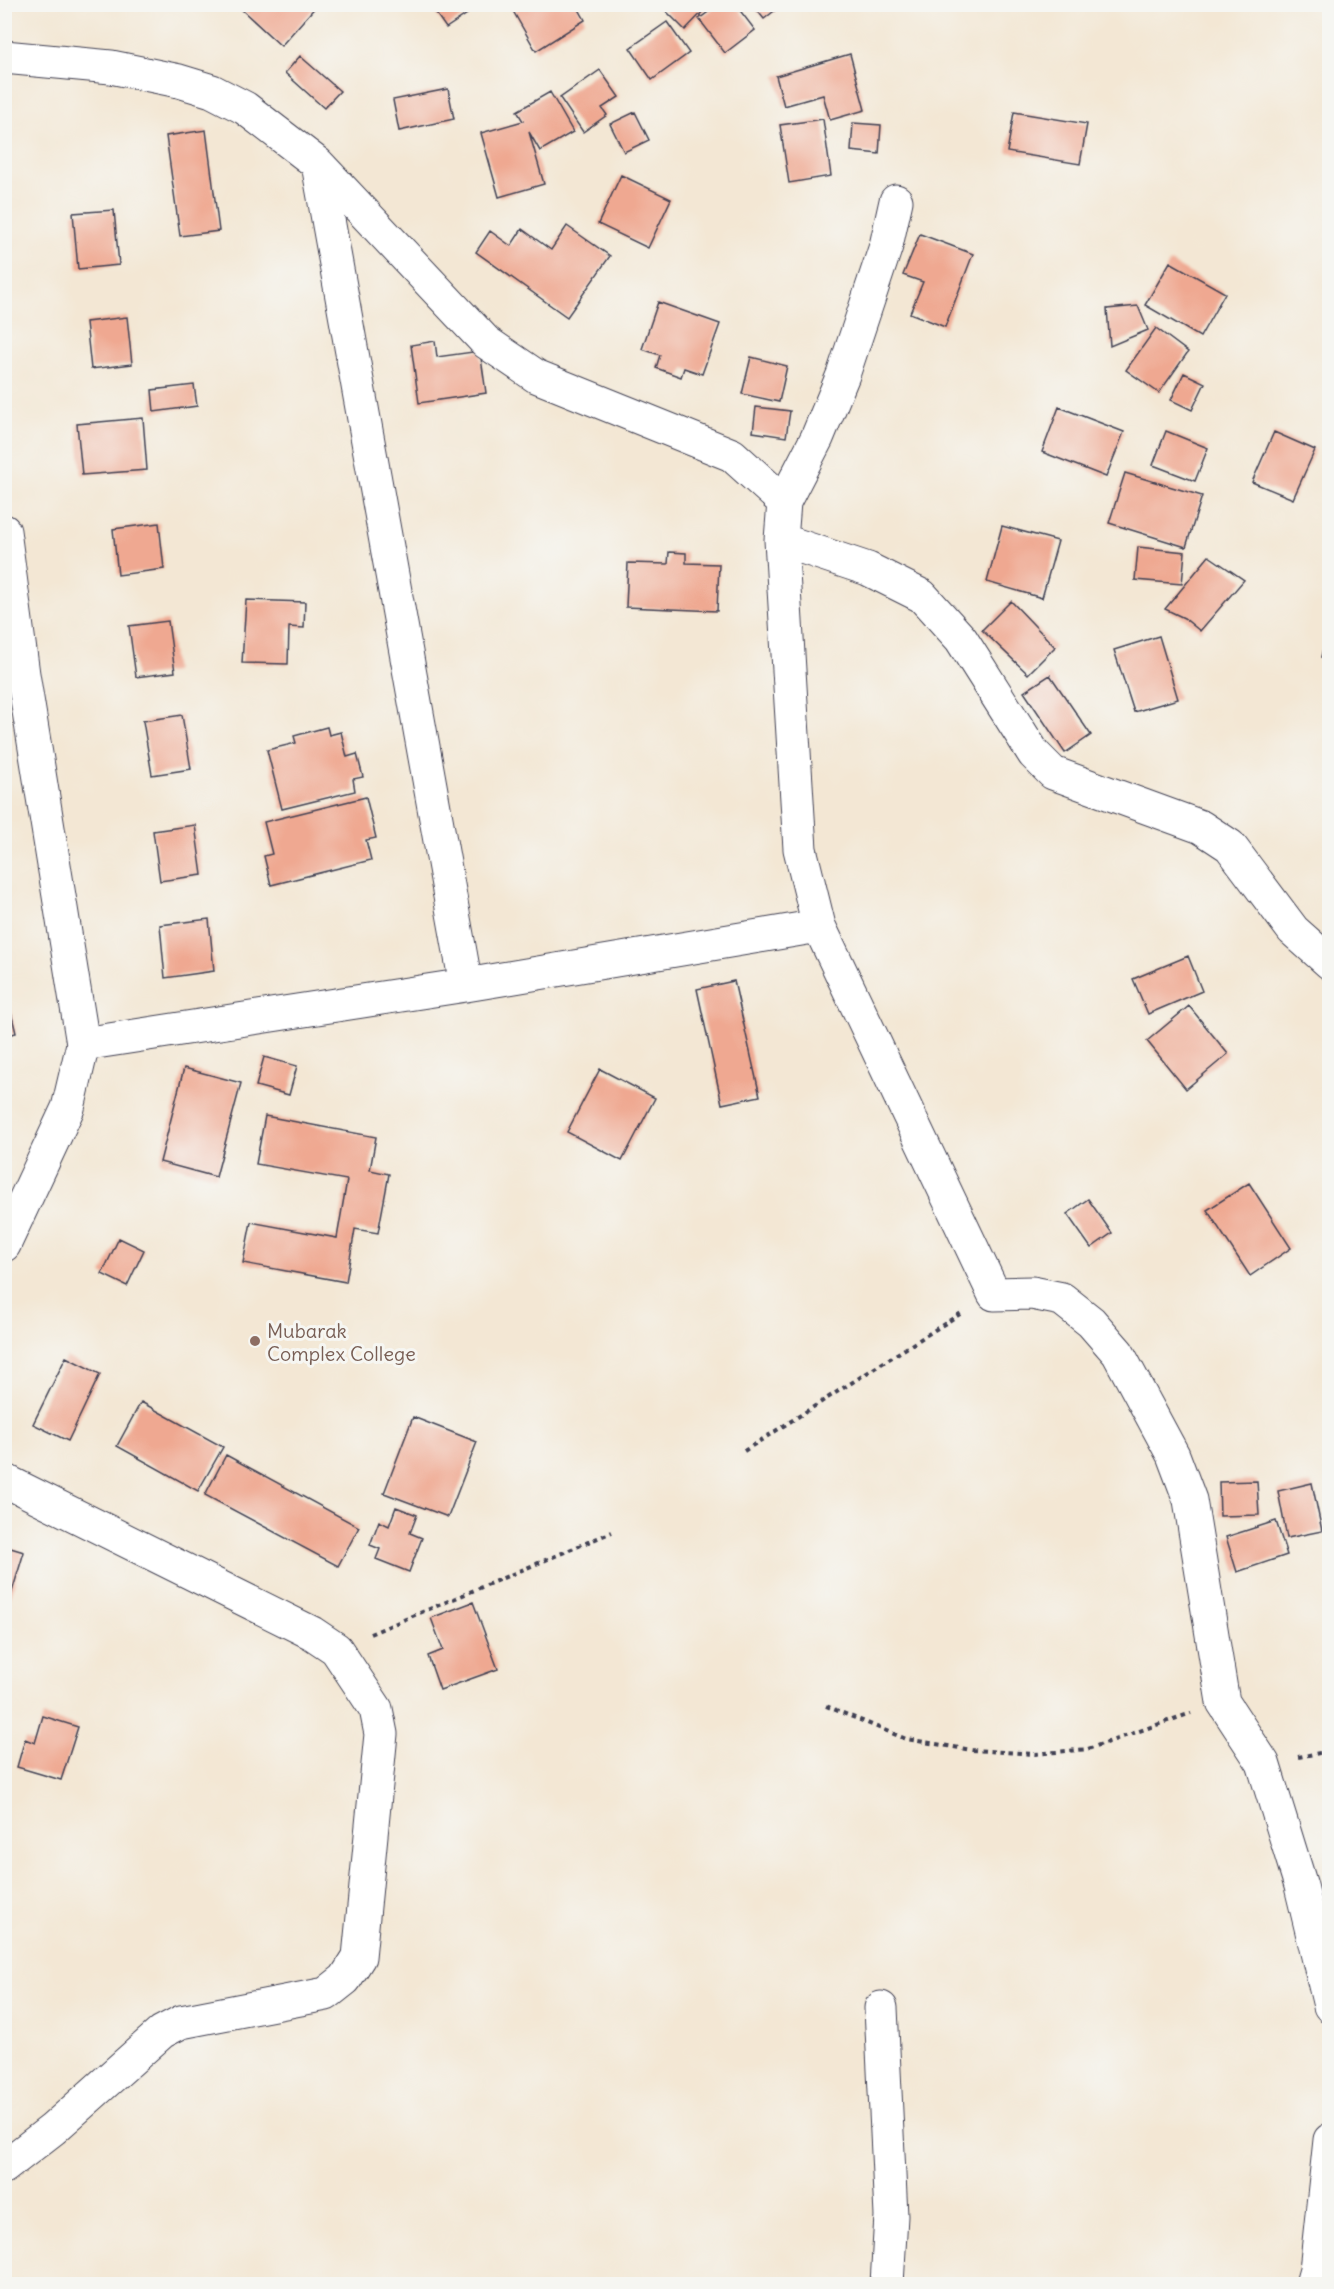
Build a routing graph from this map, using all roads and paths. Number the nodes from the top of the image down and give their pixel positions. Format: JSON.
{"nodes":[{"id":1,"x":4,"y":57,"type":"edge"},
{"id":2,"x":318,"y":164,"type":"junction"},
{"id":3,"x":896,"y":201,"type":"dead end"},
{"id":4,"x":784,"y":502,"type":"junction"},
{"id":5,"x":4,"y":531,"type":"edge"},
{"id":6,"x":781,"y":540,"type":"junction"},
{"id":7,"x":14,"y":673,"type":"edge"},
{"id":8,"x":819,"y":926,"type":"junction"},
{"id":9,"x":1329,"y":963,"type":"edge"},
{"id":10,"x":466,"y":985,"type":"junction"},
{"id":11,"x":83,"y":1044,"type":"junction"},
{"id":12,"x":4,"y":1245,"type":"edge"},
{"id":13,"x":994,"y":1294,"type":"junction"},
{"id":14,"x":744,"y":1451,"type":"dead end"},
{"id":15,"x":4,"y":1480,"type":"edge"},
{"id":16,"x":612,"y":1532,"type":"dead end"},
{"id":17,"x":336,"y":1649,"type":"junction"},
{"id":18,"x":1223,"y":1702,"type":"junction"},
{"id":19,"x":826,"y":1706,"type":"dead end"},
{"id":20,"x":1329,"y":2007,"type":"edge"},
{"id":21,"x":881,"y":2008,"type":"dead end"},
{"id":22,"x":1329,"y":2140,"type":"edge"},
{"id":23,"x":4,"y":2167,"type":"edge"},
{"id":24,"x":888,"y":2284,"type":"edge"},
{"id":25,"x":1312,"y":2284,"type":"edge"}],
"edges":[{"from":1,"to":2,"type":"street"},
{"from":2,"to":4,"type":"street"},
{"from":2,"to":10,"type":"street"},
{"from":3,"to":4,"type":"street"},
{"from":4,"to":6,"type":"street"},
{"from":5,"to":7,"type":"street"},
{"from":6,"to":8,"type":"street"},
{"from":6,"to":9,"type":"street"},
{"from":7,"to":11,"type":"street"},
{"from":8,"to":10,"type":"street"},
{"from":8,"to":13,"type":"street"},
{"from":10,"to":11,"type":"street"},
{"from":11,"to":12,"type":"street"},
{"from":13,"to":14,"type":"path"},
{"from":13,"to":18,"type":"street"},
{"from":15,"to":17,"type":"street"},
{"from":16,"to":17,"type":"path"},
{"from":17,"to":23,"type":"street"},
{"from":18,"to":19,"type":"path"},
{"from":18,"to":20,"type":"street"},
{"from":21,"to":24,"type":"street"},
{"from":22,"to":25,"type":"street"}]}
